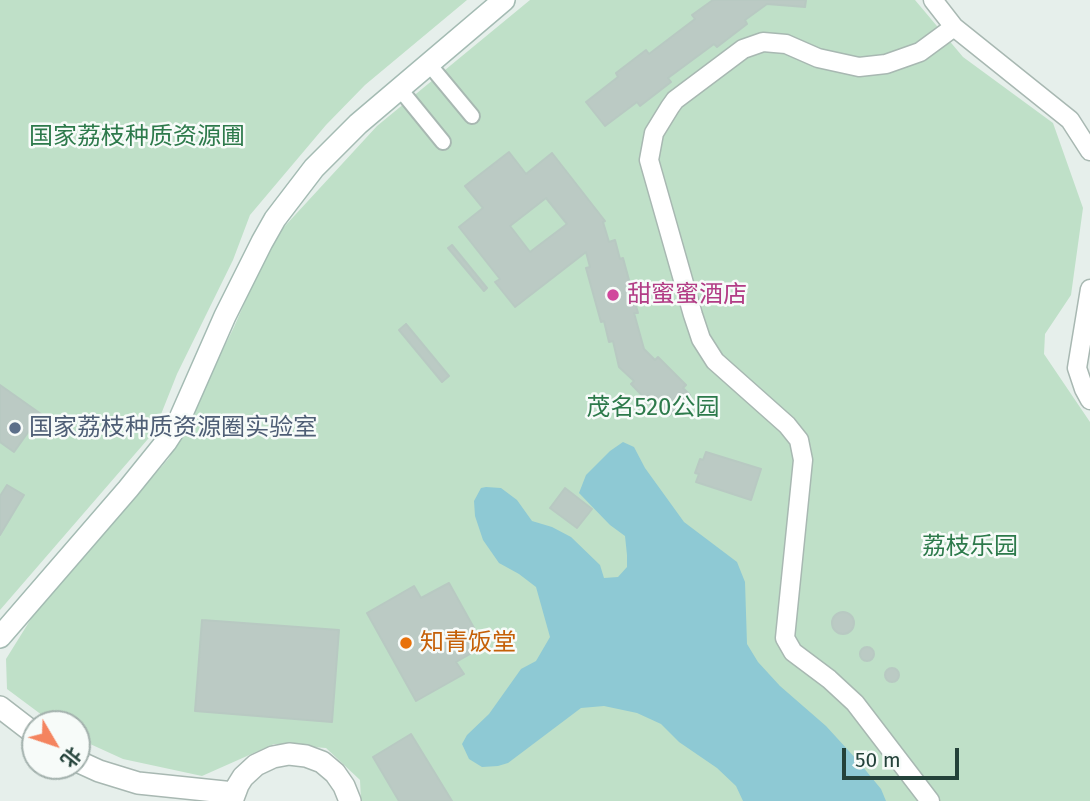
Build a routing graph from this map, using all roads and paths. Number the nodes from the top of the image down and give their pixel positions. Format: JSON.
{"nodes":[{"id":1,"x":503,"y":0,"type":"edge"},
{"id":2,"x":933,"y":0,"type":"edge"},
{"id":3,"x":954,"y":27,"type":"junction"},
{"id":4,"x":428,"y":63,"type":"junction"},
{"id":5,"x":399,"y":88,"type":"junction"},
{"id":6,"x":472,"y":116,"type":"dead end"},
{"id":7,"x":1070,"y":120,"type":"junction"},
{"id":8,"x":1090,"y":125,"type":"edge"},
{"id":9,"x":443,"y":142,"type":"dead end"},
{"id":10,"x":1090,"y":151,"type":"edge"},
{"id":11,"x":1090,"y":289,"type":"edge"},
{"id":12,"x":1090,"y":400,"type":"edge"},
{"id":13,"x":0,"y":636,"type":"edge"},
{"id":14,"x":0,"y":707,"type":"edge"},
{"id":15,"x":21,"y":723,"type":"edge"},
{"id":16,"x":91,"y":767,"type":"edge"},
{"id":17,"x":233,"y":797,"type":"edge"},
{"id":18,"x":350,"y":801,"type":"edge"},
{"id":19,"x":930,"y":801,"type":"edge"}],
"edges":[{"from":1,"to":4,"type":"main road"},
{"from":2,"to":3,"type":"street"},
{"from":3,"to":7,"type":"street"},
{"from":3,"to":19,"type":"street"},
{"from":4,"to":5,"type":"main road"},
{"from":4,"to":6,"type":"street"},
{"from":5,"to":9,"type":"street"},
{"from":5,"to":13,"type":"main road"},
{"from":7,"to":8,"type":"street"},
{"from":7,"to":10,"type":"street"},
{"from":11,"to":12,"type":"street"},
{"from":14,"to":15,"type":"main road"},
{"from":16,"to":17,"type":"main road"},
{"from":17,"to":18,"type":"main road"}]}
